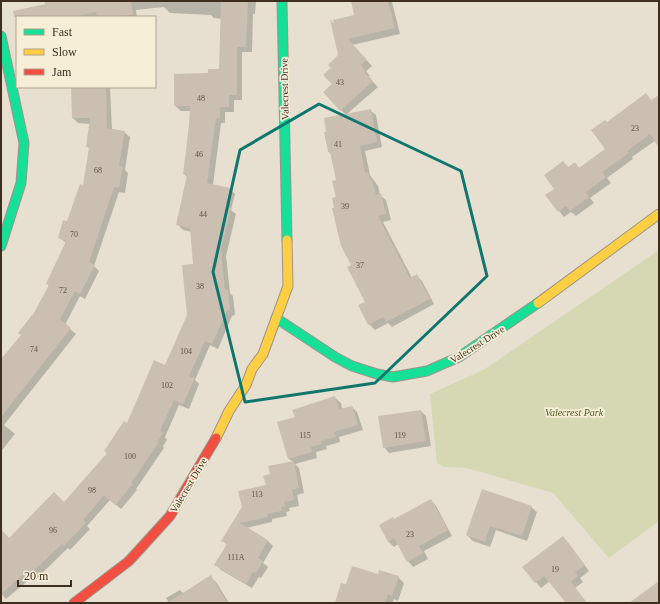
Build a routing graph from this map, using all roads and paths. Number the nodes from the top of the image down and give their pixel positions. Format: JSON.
{"nodes":[{"id":1,"x":282,"y":1,"type":"edge"},
{"id":2,"x":1,"y":36,"type":"edge"},
{"id":3,"x":659,"y":214,"type":"edge"},
{"id":4,"x":1,"y":246,"type":"edge"},
{"id":5,"x":276,"y":318,"type":"junction"},
{"id":6,"x":74,"y":603,"type":"edge"}],
"edges":[{"from":1,"to":5,"type":"street","name":"Valecrest Drive"},
{"from":2,"to":4,"type":"street"},
{"from":3,"to":5,"type":"street","name":"Valecrest Drive"},
{"from":5,"to":6,"type":"street","name":"Valecrest Drive"}]}
